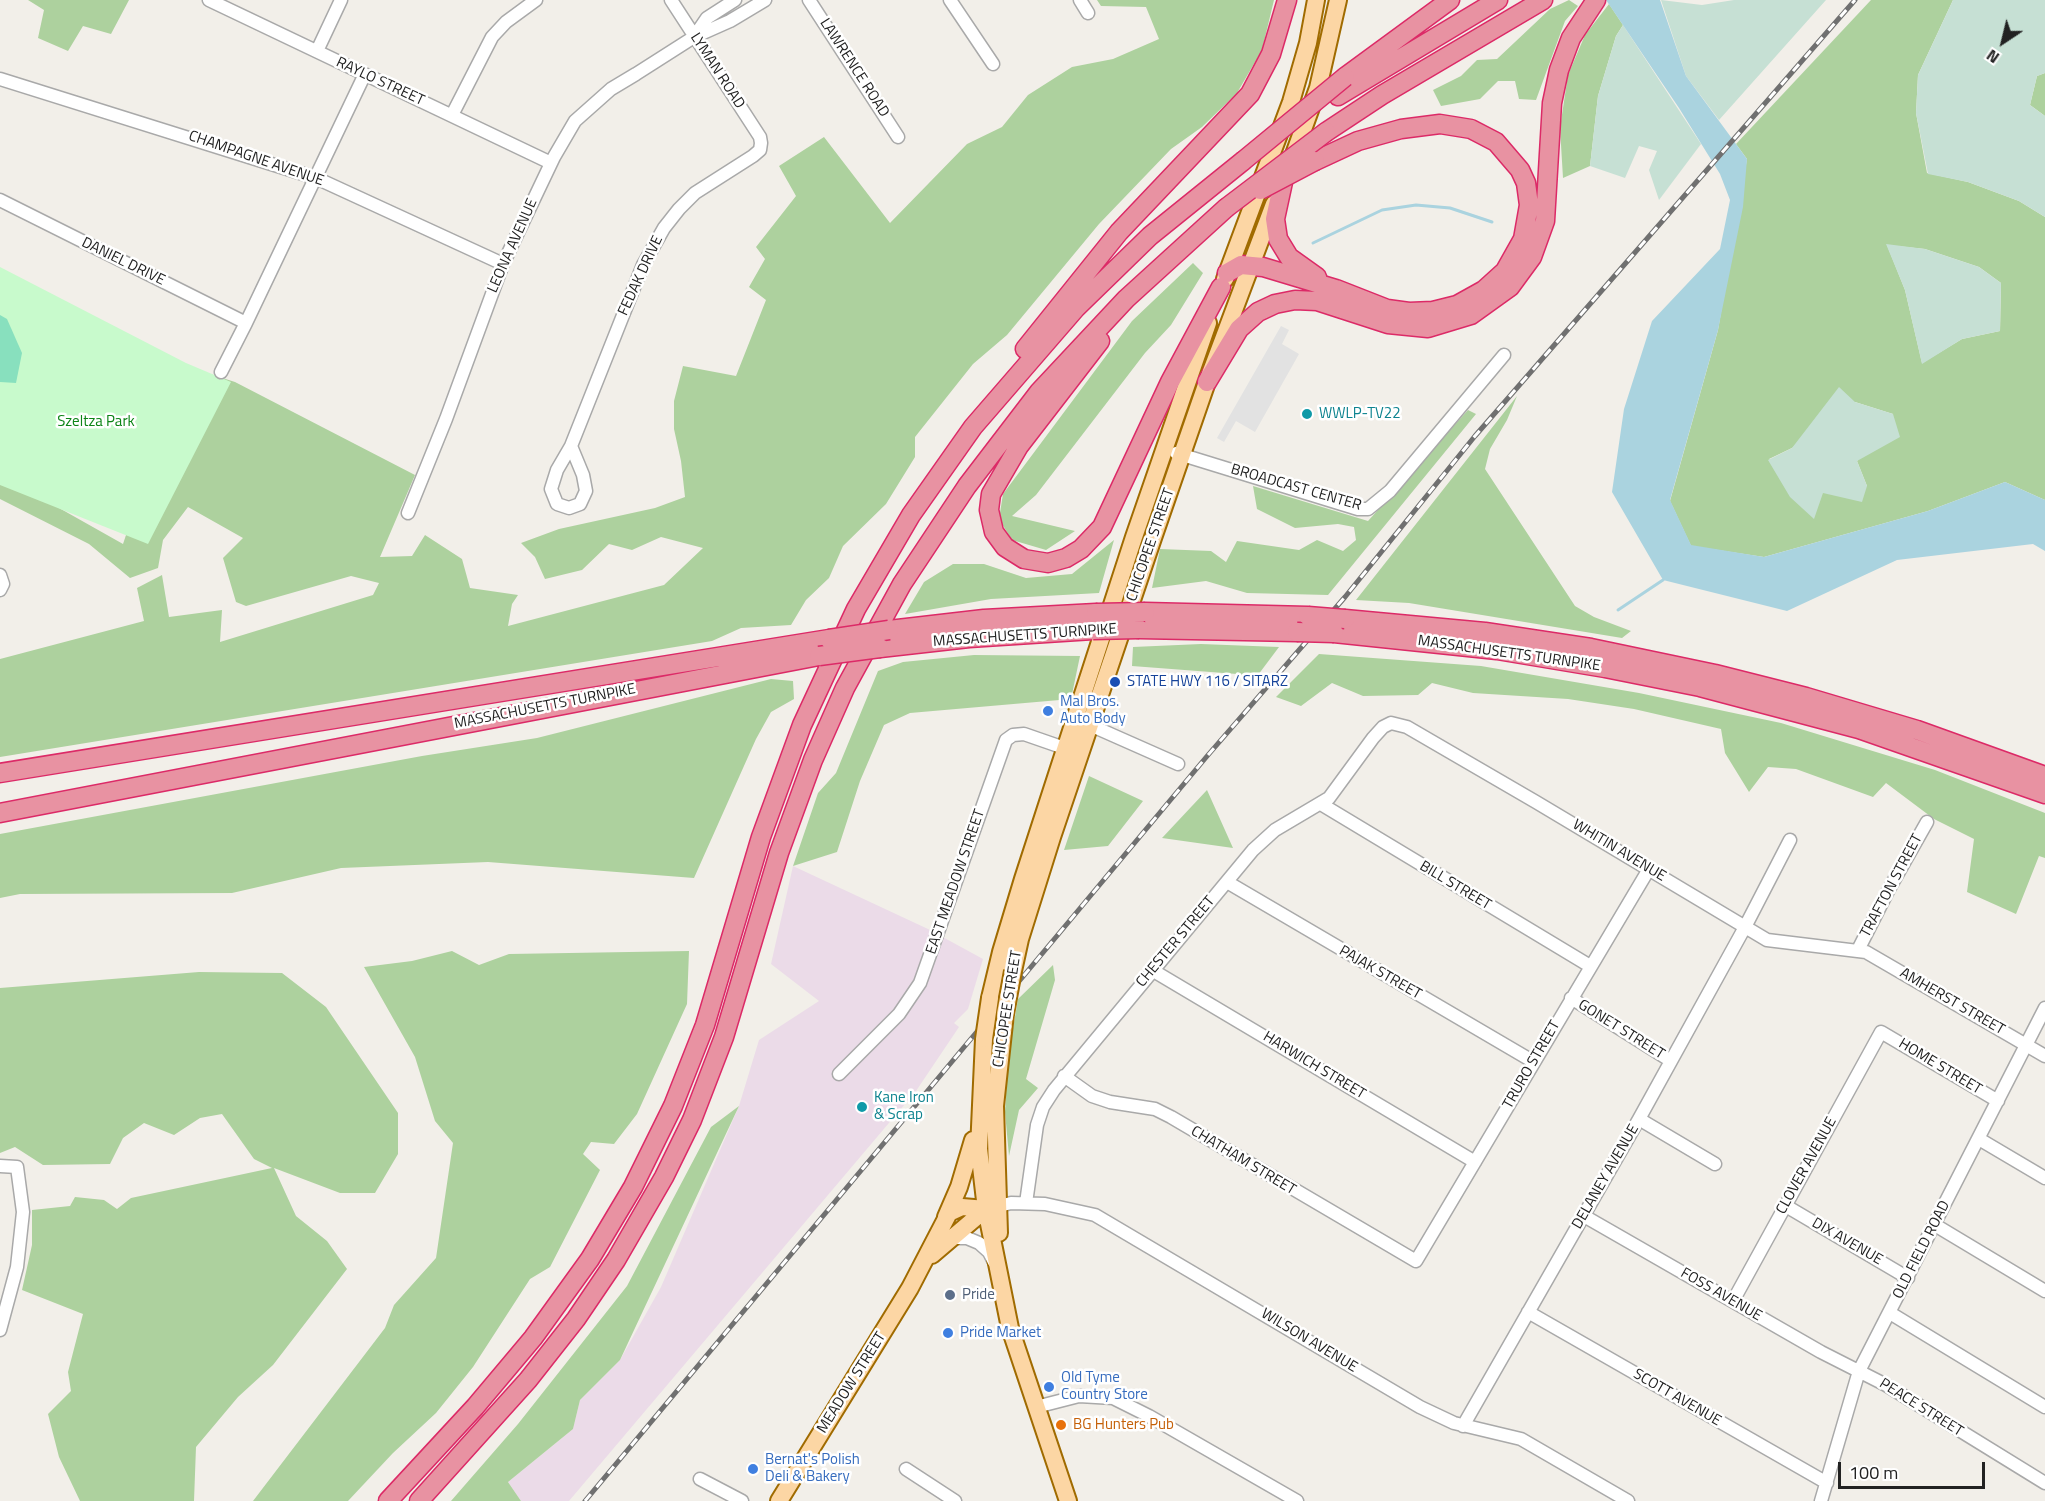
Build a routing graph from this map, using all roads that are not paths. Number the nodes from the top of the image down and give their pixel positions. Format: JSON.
{"nodes":[{"id":1,"x":209,"y":0,"type":"edge"},
{"id":2,"x":341,"y":0,"type":"edge"},
{"id":3,"x":537,"y":0,"type":"edge"},
{"id":4,"x":670,"y":0,"type":"edge"},
{"id":5,"x":735,"y":0,"type":"edge"},
{"id":6,"x":765,"y":0,"type":"edge"},
{"id":7,"x":809,"y":0,"type":"edge"},
{"id":8,"x":950,"y":0,"type":"edge"},
{"id":9,"x":1080,"y":0,"type":"edge"},
{"id":10,"x":1287,"y":0,"type":"edge"},
{"id":11,"x":1316,"y":0,"type":"edge"},
{"id":12,"x":1338,"y":0,"type":"edge"},
{"id":13,"x":1450,"y":0,"type":"edge"},
{"id":14,"x":1498,"y":0,"type":"edge"},
{"id":15,"x":1543,"y":0,"type":"edge"},
{"id":16,"x":1596,"y":0,"type":"edge"},
{"id":17,"x":1088,"y":13,"type":"dead end"},
{"id":18,"x":694,"y":37,"type":"junction"},
{"id":19,"x":316,"y":51,"type":"junction"},
{"id":20,"x":993,"y":64,"type":"dead end"},
{"id":21,"x":364,"y":76,"type":"junction"},
{"id":22,"x":0,"y":79,"type":"edge"},
{"id":23,"x":452,"y":116,"type":"junction"},
{"id":24,"x":898,"y":137,"type":"dead end"},
{"id":25,"x":761,"y":143,"type":"joint"},
{"id":26,"x":1242,"y":161,"type":"junction"},
{"id":27,"x":551,"y":163,"type":"junction"},
{"id":28,"x":316,"y":178,"type":"junction"},
{"id":29,"x":1283,"y":182,"type":"junction"},
{"id":30,"x":0,"y":201,"type":"edge"},
{"id":31,"x":1226,"y":208,"type":"junction"},
{"id":32,"x":503,"y":264,"type":"junction"},
{"id":33,"x":1250,"y":265,"type":"junction"},
{"id":34,"x":1156,"y":270,"type":"junction"},
{"id":35,"x":1224,"y":280,"type":"junction"},
{"id":36,"x":1336,"y":289,"type":"junction"},
{"id":37,"x":246,"y":323,"type":"junction"},
{"id":38,"x":1504,"y":355,"type":"dead end"},
{"id":39,"x":220,"y":372,"type":"dead end"},
{"id":40,"x":1207,"y":382,"type":"junction"},
{"id":41,"x":571,"y":446,"type":"junction"},
{"id":42,"x":1164,"y":449,"type":"junction"},
{"id":43,"x":956,"y":451,"type":"junction"},
{"id":44,"x":1182,"y":455,"type":"junction"},
{"id":45,"x":408,"y":513,"type":"dead end"},
{"id":46,"x":0,"y":575,"type":"edge"},
{"id":47,"x":0,"y":590,"type":"edge"},
{"id":48,"x":1142,"y":620,"type":"junction"},
{"id":49,"x":1094,"y":622,"type":"junction"},
{"id":50,"x":1075,"y":719,"type":"junction"},
{"id":51,"x":1389,"y":724,"type":"joint"},
{"id":52,"x":1091,"y":725,"type":"junction"},
{"id":53,"x":1073,"y":751,"type":"junction"},
{"id":54,"x":1178,"y":764,"type":"dead end"},
{"id":55,"x":0,"y":773,"type":"edge"},
{"id":56,"x":2045,"y":776,"type":"edge"},
{"id":57,"x":2045,"y":794,"type":"edge"},
{"id":58,"x":1321,"y":804,"type":"junction"},
{"id":59,"x":0,"y":813,"type":"edge"},
{"id":60,"x":1927,"y":822,"type":"dead end"},
{"id":61,"x":1790,"y":840,"type":"dead end"},
{"id":62,"x":1649,"y":869,"type":"junction"},
{"id":63,"x":1227,"y":882,"type":"junction"},
{"id":64,"x":1745,"y":927,"type":"junction"},
{"id":65,"x":1858,"y":950,"type":"junction"},
{"id":66,"x":1590,"y":966,"type":"junction"},
{"id":67,"x":1152,"y":970,"type":"junction"},
{"id":68,"x":1571,"y":998,"type":"junction"},
{"id":69,"x":2045,"y":1008,"type":"edge"},
{"id":70,"x":1881,"y":1032,"type":"joint"},
{"id":71,"x":2027,"y":1046,"type":"junction"},
{"id":72,"x":2045,"y":1056,"type":"edge"},
{"id":73,"x":1671,"y":1061,"type":"junction"},
{"id":74,"x":1534,"y":1062,"type":"junction"},
{"id":75,"x":839,"y":1074,"type":"dead end"},
{"id":76,"x":1064,"y":1077,"type":"junction"},
{"id":77,"x":1998,"y":1101,"type":"junction"},
{"id":78,"x":979,"y":1113,"type":"junction"},
{"id":79,"x":1639,"y":1119,"type":"junction"},
{"id":80,"x":1979,"y":1139,"type":"junction"},
{"id":81,"x":1475,"y":1162,"type":"junction"},
{"id":82,"x":1715,"y":1164,"type":"dead end"},
{"id":83,"x":0,"y":1166,"type":"edge"},
{"id":84,"x":2045,"y":1178,"type":"edge"},
{"id":85,"x":1026,"y":1203,"type":"junction"},
{"id":86,"x":1786,"y":1206,"type":"junction"},
{"id":87,"x":992,"y":1207,"type":"junction"},
{"id":88,"x":1584,"y":1216,"type":"junction"},
{"id":89,"x":945,"y":1219,"type":"junction"},
{"id":90,"x":1935,"y":1225,"type":"junction"},
{"id":91,"x":946,"y":1240,"type":"junction"},
{"id":92,"x":1416,"y":1261,"type":"joint"},
{"id":93,"x":924,"y":1264,"type":"junction"},
{"id":94,"x":1908,"y":1278,"type":"junction"},
{"id":95,"x":999,"y":1279,"type":"junction"},
{"id":96,"x":2045,"y":1291,"type":"edge"},
{"id":97,"x":1733,"y":1301,"type":"junction"},
{"id":98,"x":1528,"y":1312,"type":"junction"},
{"id":99,"x":1890,"y":1313,"type":"junction"},
{"id":100,"x":0,"y":1330,"type":"edge"},
{"id":101,"x":1859,"y":1371,"type":"junction"},
{"id":102,"x":1036,"y":1407,"type":"junction"},
{"id":103,"x":2045,"y":1407,"type":"edge"},
{"id":104,"x":1463,"y":1426,"type":"junction"},
{"id":105,"x":906,"y":1469,"type":"dead end"},
{"id":106,"x":700,"y":1479,"type":"dead end"},
{"id":107,"x":1827,"y":1483,"type":"junction"},
{"id":108,"x":2045,"y":1483,"type":"edge"},
{"id":109,"x":388,"y":1501,"type":"edge"},
{"id":110,"x":419,"y":1501,"type":"edge"},
{"id":111,"x":742,"y":1501,"type":"edge"},
{"id":112,"x":779,"y":1501,"type":"edge"},
{"id":113,"x":955,"y":1501,"type":"edge"},
{"id":114,"x":1068,"y":1501,"type":"edge"},
{"id":115,"x":1298,"y":1501,"type":"edge"},
{"id":116,"x":1628,"y":1501,"type":"edge"},
{"id":117,"x":1821,"y":1501,"type":"edge"}],
"edges":[{"from":1,"to":19,"type":"street","name":"RAYLO STREET"},
{"from":2,"to":19,"type":"street"},
{"from":3,"to":23,"type":"street"},
{"from":4,"to":18,"type":"street","name":"LYMAN ROAD"},
{"from":5,"to":18,"type":"street"},
{"from":6,"to":18,"type":"street"},
{"from":7,"to":24,"type":"street","name":"LAWRENCE ROAD"},
{"from":8,"to":20,"type":"street"},
{"from":9,"to":17,"type":"street"},
{"from":10,"to":43,"type":"highway"},
{"from":11,"to":35,"type":"main road","name":"CHICOPEE STREET"},
{"from":12,"to":29,"type":"main road","name":"CHICOPEE STREET"},
{"from":13,"to":26,"type":"highway","bridge":true},
{"from":14,"to":26,"type":"highway","bridge":true},
{"from":15,"to":31,"type":"highway","bridge":true},
{"from":16,"to":40,"type":"highway"},
{"from":18,"to":25,"type":"street","name":"LYMAN ROAD"},
{"from":18,"to":27,"type":"street","name":"LEONA AVENUE"},
{"from":19,"to":21,"type":"street","name":"RAYLO STREET"},
{"from":21,"to":23,"type":"street","name":"RAYLO STREET"},
{"from":21,"to":28,"type":"street"},
{"from":22,"to":28,"type":"street","name":"CHAMPAGNE AVENUE"},
{"from":23,"to":27,"type":"street","name":"RAYLO STREET"},
{"from":25,"to":41,"type":"street","name":"FEDAK DRIVE"},
{"from":26,"to":43,"type":"highway"},
{"from":27,"to":32,"type":"street","name":"LEONA AVENUE"},
{"from":28,"to":32,"type":"street","name":"CHAMPAGNE AVENUE"},
{"from":28,"to":37,"type":"street"},
{"from":29,"to":33,"type":"main road","name":"CHICOPEE STREET"},
{"from":29,"to":36,"type":"highway"},
{"from":30,"to":37,"type":"street","name":"DANIEL DRIVE"},
{"from":31,"to":34,"type":"highway"},
{"from":31,"to":36,"type":"highway","bridge":true},
{"from":32,"to":45,"type":"street","name":"LEONA AVENUE"},
{"from":33,"to":35,"type":"highway"},
{"from":33,"to":36,"type":"highway"},
{"from":33,"to":40,"type":"main road","name":"CHICOPEE STREET"},
{"from":34,"to":35,"type":"highway"},
{"from":34,"to":110,"type":"highway"},
{"from":35,"to":42,"type":"main road","name":"CHICOPEE STREET"},
{"from":37,"to":39,"type":"street"},
{"from":38,"to":44,"type":"street","name":"BROADCAST CENTER"},
{"from":40,"to":44,"type":"main road","name":"CHICOPEE STREET"},
{"from":41,"to":41,"type":"street","name":"FEDAK DRIVE"},
{"from":42,"to":44,"type":"street","name":"BROADCAST CENTER"},
{"from":42,"to":50,"type":"main road","name":"CHICOPEE STREET"},
{"from":43,"to":109,"type":"highway"},
{"from":44,"to":52,"type":"main road","name":"CHICOPEE STREET"},
{"from":46,"to":47,"type":"street"},
{"from":48,"to":49,"type":"highway","name":"MASSACHUSETTS TURNPIKE","bridge":true},
{"from":48,"to":56,"type":"highway","name":"MASSACHUSETTS TURNPIKE","bridge":true},
{"from":48,"to":57,"type":"highway","name":"MASSACHUSETTS TURNPIKE","bridge":true},
{"from":49,"to":55,"type":"highway","name":"MASSACHUSETTS TURNPIKE","bridge":true},
{"from":49,"to":59,"type":"highway","name":"MASSACHUSETTS TURNPIKE","bridge":true},
{"from":50,"to":52,"type":"street"},
{"from":50,"to":53,"type":"main road","name":"CHICOPEE STREET"},
{"from":51,"to":58,"type":"street","name":"CHESTER STREET"},
{"from":51,"to":62,"type":"street","name":"WHITIN AVENUE"},
{"from":52,"to":53,"type":"main road","name":"CHICOPEE STREET"},
{"from":52,"to":54,"type":"street"},
{"from":53,"to":75,"type":"street","name":"EAST MEADOW STREET"},
{"from":53,"to":78,"type":"main road","name":"CHICOPEE STREET","bridge":true},
{"from":53,"to":87,"type":"main road","name":"CHICOPEE STREET","bridge":true},
{"from":58,"to":63,"type":"street","name":"CHESTER STREET"},
{"from":58,"to":66,"type":"street","name":"BILL STREET"},
{"from":60,"to":65,"type":"street","name":"TRAFTON STREET"},
{"from":61,"to":64,"type":"street","name":"DELANEY AVENUE"},
{"from":62,"to":64,"type":"street","name":"WHITIN AVENUE"},
{"from":62,"to":66,"type":"street","name":"TRURO STREET"},
{"from":63,"to":67,"type":"street","name":"CHESTER STREET"},
{"from":63,"to":74,"type":"street","name":"PAJAK STREET"},
{"from":64,"to":65,"type":"street","name":"WHITIN AVENUE"},
{"from":64,"to":73,"type":"street","name":"DELANEY AVENUE"},
{"from":65,"to":71,"type":"street","name":"AMHERST STREET"},
{"from":66,"to":68,"type":"street","name":"TRURO STREET"},
{"from":67,"to":76,"type":"street","name":"CHESTER STREET"},
{"from":67,"to":81,"type":"street","name":"HARWICH STREET"},
{"from":68,"to":73,"type":"street","name":"GONET STREET"},
{"from":68,"to":74,"type":"street","name":"TRURO STREET"},
{"from":69,"to":71,"type":"street","name":"OLD FIELD ROAD"},
{"from":70,"to":77,"type":"street","name":"HOME STREET"},
{"from":70,"to":86,"type":"street","name":"CLOVER AVENUE"},
{"from":71,"to":72,"type":"street","name":"AMHERST STREET"},
{"from":71,"to":77,"type":"street","name":"OLD FIELD ROAD"},
{"from":73,"to":79,"type":"street","name":"DELANEY AVENUE"},
{"from":74,"to":81,"type":"street","name":"TRURO STREET"},
{"from":76,"to":85,"type":"street","name":"CHESTER STREET"},
{"from":76,"to":92,"type":"street","name":"CHATHAM STREET"},
{"from":77,"to":80,"type":"street","name":"OLD FIELD ROAD"},
{"from":78,"to":87,"type":"main road","name":"CHICOPEE STREET"},
{"from":78,"to":89,"type":"main road","name":"MEADOW STREET"},
{"from":79,"to":82,"type":"street"},
{"from":79,"to":88,"type":"street","name":"DELANEY AVENUE"},
{"from":80,"to":84,"type":"street"},
{"from":80,"to":90,"type":"street","name":"OLD FIELD ROAD"},
{"from":81,"to":92,"type":"street","name":"TRURO STREET"},
{"from":83,"to":100,"type":"street"},
{"from":85,"to":87,"type":"street","name":"WILSON AVENUE"},
{"from":85,"to":104,"type":"street","name":"WILSON AVENUE"},
{"from":86,"to":94,"type":"street","name":"DIX AVENUE"},
{"from":86,"to":97,"type":"street","name":"CLOVER AVENUE"},
{"from":87,"to":89,"type":"main road"},
{"from":87,"to":91,"type":"main road","name":"MEADOW STREET"},
{"from":87,"to":95,"type":"main road","name":"CHICOPEE STREET"},
{"from":88,"to":97,"type":"street","name":"FOSS AVENUE"},
{"from":88,"to":98,"type":"street","name":"DELANEY AVENUE"},
{"from":89,"to":93,"type":"main road","name":"MEADOW STREET"},
{"from":90,"to":94,"type":"street","name":"OLD FIELD ROAD"},
{"from":90,"to":96,"type":"street"},
{"from":91,"to":93,"type":"main road","name":"MEADOW STREET"},
{"from":91,"to":95,"type":"street"},
{"from":93,"to":112,"type":"main road","name":"MEADOW STREET"},
{"from":94,"to":99,"type":"street","name":"OLD FIELD ROAD"},
{"from":95,"to":102,"type":"main road","name":"CHICOPEE STREET"},
{"from":97,"to":101,"type":"street","name":"FOSS AVENUE"},
{"from":98,"to":104,"type":"street","name":"DELANEY AVENUE"},
{"from":98,"to":107,"type":"street","name":"SCOTT AVENUE"},
{"from":99,"to":101,"type":"street","name":"OLD FIELD ROAD"},
{"from":99,"to":103,"type":"street"},
{"from":101,"to":107,"type":"street","name":"OLD FIELD ROAD"},
{"from":101,"to":108,"type":"street","name":"PEACE STREET"},
{"from":102,"to":114,"type":"main road","name":"CHICOPEE STREET"},
{"from":102,"to":115,"type":"street"},
{"from":104,"to":116,"type":"street","name":"WILSON AVENUE"},
{"from":105,"to":113,"type":"street"},
{"from":106,"to":111,"type":"street"},
{"from":107,"to":117,"type":"street","name":"OLD FIELD ROAD"}]}
